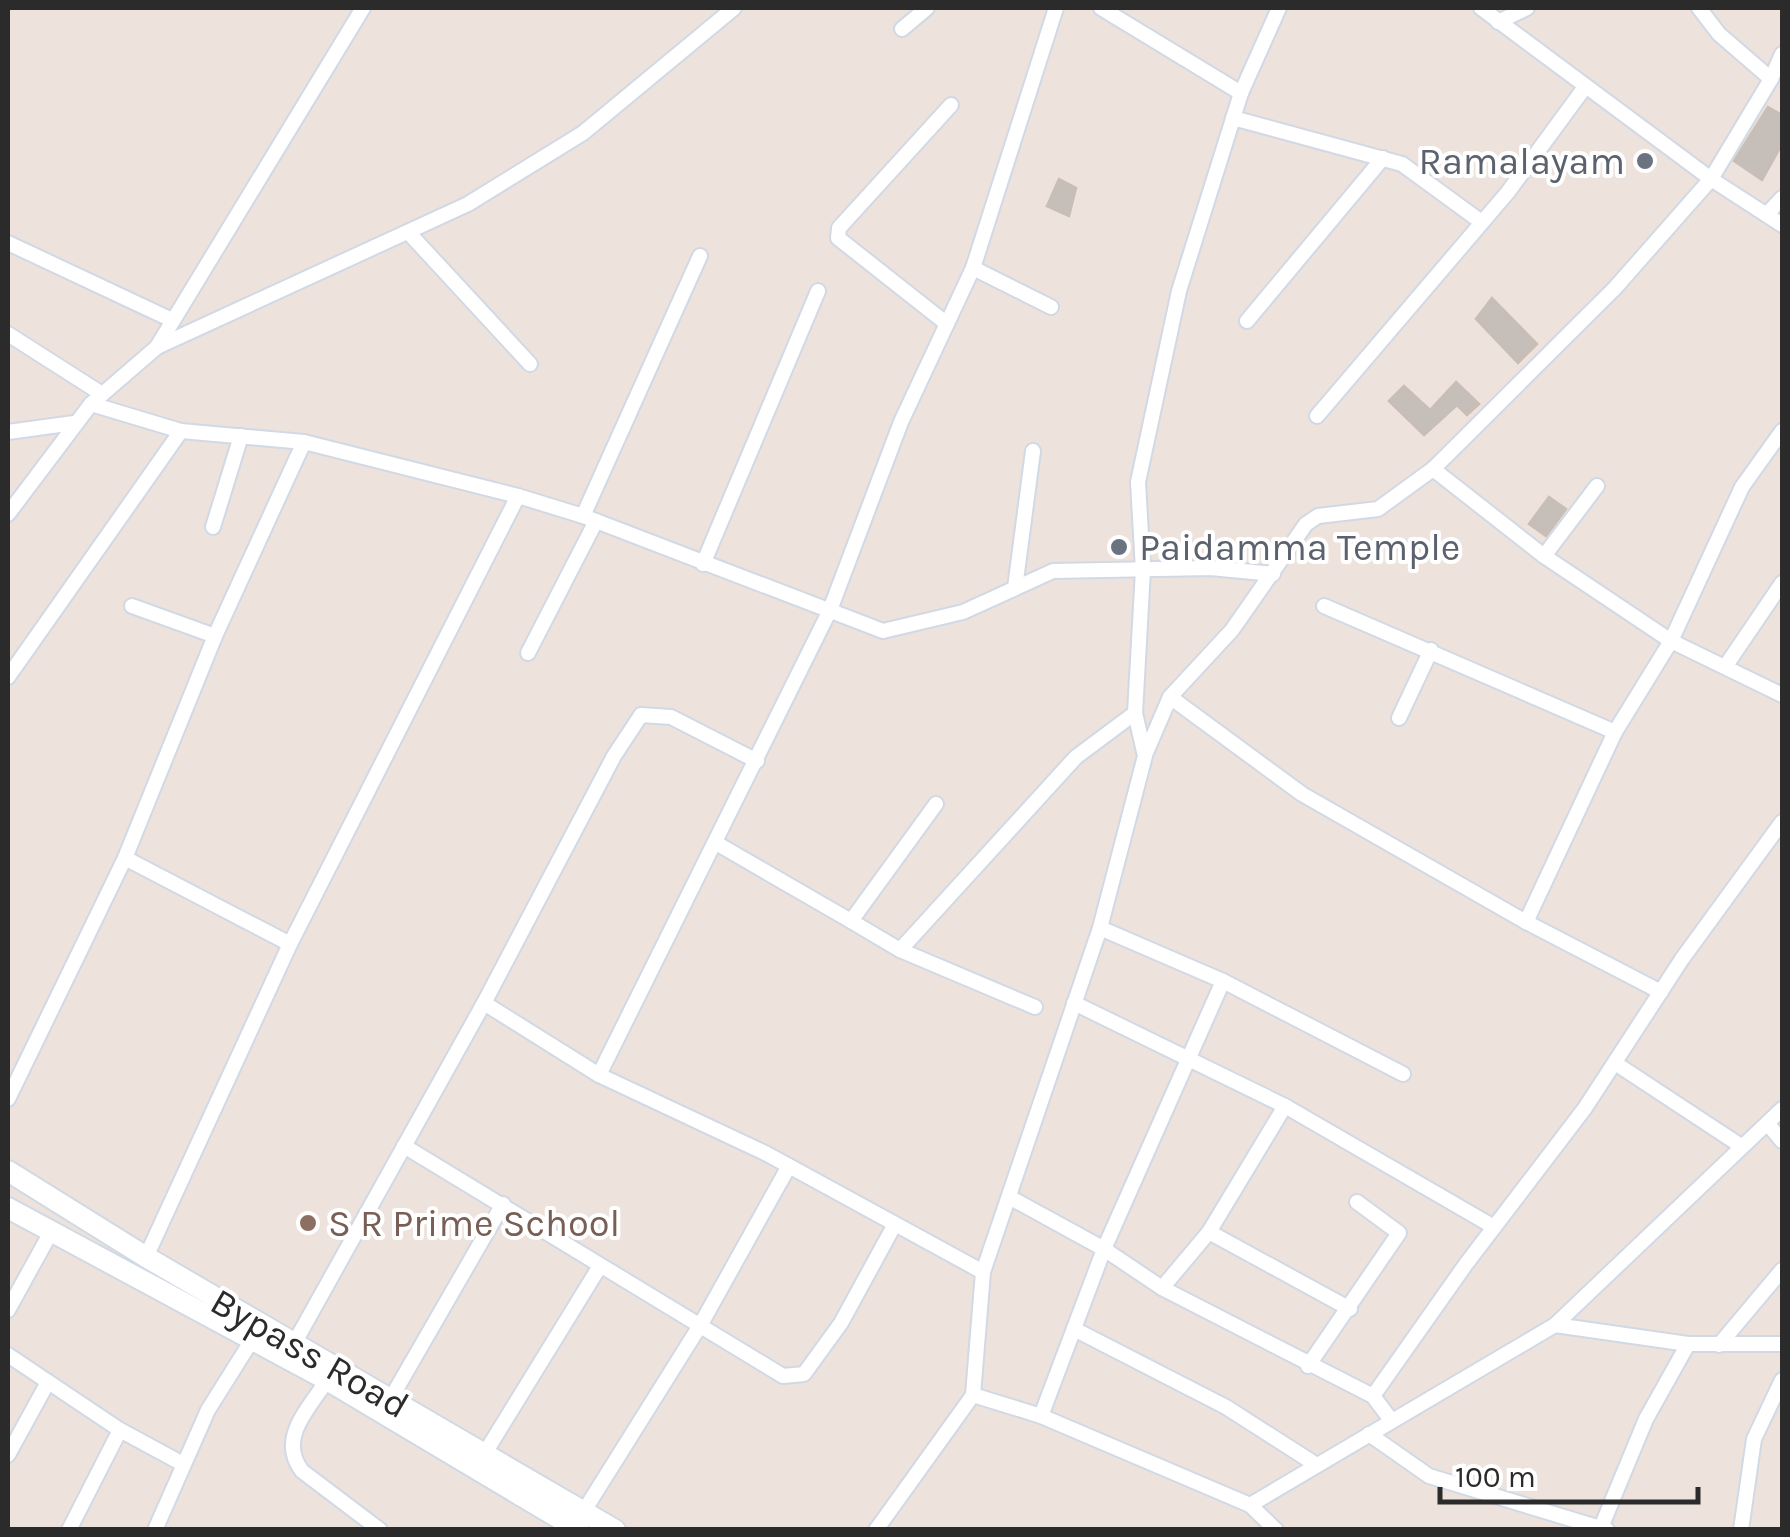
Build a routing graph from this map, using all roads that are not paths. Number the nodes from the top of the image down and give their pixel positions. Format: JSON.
{"nodes":[{"id":1,"x":364,"y":8,"type":"edge"},
{"id":2,"x":734,"y":8,"type":"edge"},
{"id":3,"x":927,"y":8,"type":"edge"},
{"id":4,"x":1056,"y":8,"type":"edge"},
{"id":5,"x":1101,"y":8,"type":"edge"},
{"id":6,"x":1279,"y":8,"type":"edge"},
{"id":7,"x":1481,"y":8,"type":"edge"},
{"id":8,"x":1527,"y":8,"type":"edge"},
{"id":9,"x":1699,"y":8,"type":"edge"},
{"id":10,"x":1498,"y":22,"type":"junction"},
{"id":11,"x":902,"y":28,"type":"dead end"},
{"id":12,"x":1782,"y":54,"type":"edge"},
{"id":13,"x":1770,"y":80,"type":"junction"},
{"id":14,"x":1585,"y":87,"type":"junction"},
{"id":15,"x":1241,"y":93,"type":"junction"},
{"id":16,"x":951,"y":105,"type":"dead end"},
{"id":17,"x":1233,"y":118,"type":"junction"},
{"id":18,"x":1384,"y":158,"type":"junction"},
{"id":19,"x":1711,"y":178,"type":"junction"},
{"id":20,"x":1782,"y":198,"type":"edge"},
{"id":21,"x":1768,"y":214,"type":"junction"},
{"id":22,"x":1480,"y":220,"type":"junction"},
{"id":23,"x":1782,"y":225,"type":"edge"},
{"id":24,"x":408,"y":232,"type":"junction"},
{"id":25,"x":8,"y":243,"type":"edge"},
{"id":26,"x":700,"y":256,"type":"dead end"},
{"id":27,"x":973,"y":268,"type":"junction"},
{"id":28,"x":818,"y":290,"type":"dead end"},
{"id":29,"x":1051,"y":307,"type":"dead end"},
{"id":30,"x":172,"y":320,"type":"junction"},
{"id":31,"x":1247,"y":321,"type":"dead end"},
{"id":32,"x":947,"y":324,"type":"junction"},
{"id":33,"x":8,"y":334,"type":"edge"},
{"id":34,"x":157,"y":347,"type":"junction"},
{"id":35,"x":530,"y":364,"type":"dead end"},
{"id":36,"x":96,"y":399,"type":"junction"},
{"id":37,"x":1318,"y":416,"type":"dead end"},
{"id":38,"x":74,"y":423,"type":"junction"},
{"id":39,"x":181,"y":431,"type":"junction"},
{"id":40,"x":1782,"y":431,"type":"edge"},
{"id":41,"x":8,"y":432,"type":"edge"},
{"id":42,"x":241,"y":436,"type":"junction"},
{"id":43,"x":304,"y":442,"type":"junction"},
{"id":44,"x":1033,"y":451,"type":"dead end"},
{"id":45,"x":1432,"y":469,"type":"junction"},
{"id":46,"x":1597,"y":486,"type":"dead end"},
{"id":47,"x":518,"y":496,"type":"junction"},
{"id":48,"x":8,"y":514,"type":"edge"},
{"id":49,"x":590,"y":518,"type":"junction"},
{"id":50,"x":213,"y":527,"type":"dead end"},
{"id":51,"x":1544,"y":556,"type":"junction"},
{"id":52,"x":703,"y":564,"type":"junction"},
{"id":53,"x":1142,"y":570,"type":"junction"},
{"id":54,"x":1273,"y":574,"type":"junction"},
{"id":55,"x":1782,"y":583,"type":"edge"},
{"id":56,"x":1015,"y":588,"type":"junction"},
{"id":57,"x":132,"y":606,"type":"dead end"},
{"id":58,"x":1324,"y":606,"type":"dead end"},
{"id":59,"x":830,"y":610,"type":"junction"},
{"id":60,"x":215,"y":636,"type":"junction"},
{"id":61,"x":1671,"y":640,"type":"junction"},
{"id":62,"x":1431,"y":650,"type":"junction"},
{"id":63,"x":528,"y":652,"type":"dead end"},
{"id":64,"x":1727,"y":664,"type":"junction"},
{"id":65,"x":8,"y":677,"type":"edge"},
{"id":66,"x":1782,"y":694,"type":"edge"},
{"id":67,"x":1170,"y":697,"type":"junction"},
{"id":68,"x":1135,"y":713,"type":"junction"},
{"id":69,"x":1399,"y":718,"type":"dead end"},
{"id":70,"x":1615,"y":732,"type":"junction"},
{"id":71,"x":1145,"y":756,"type":"junction"},
{"id":72,"x":757,"y":762,"type":"junction"},
{"id":73,"x":936,"y":804,"type":"dead end"},
{"id":74,"x":1782,"y":822,"type":"edge"},
{"id":75,"x":716,"y":843,"type":"junction"},
{"id":76,"x":126,"y":858,"type":"junction"},
{"id":77,"x":851,"y":921,"type":"junction"},
{"id":78,"x":1526,"y":922,"type":"junction"},
{"id":79,"x":1100,"y":928,"type":"junction"},
{"id":80,"x":290,"y":944,"type":"junction"},
{"id":81,"x":900,"y":950,"type":"junction"},
{"id":82,"x":1223,"y":981,"type":"junction"},
{"id":83,"x":1661,"y":992,"type":"junction"},
{"id":84,"x":484,"y":1003,"type":"junction"},
{"id":85,"x":1074,"y":1003,"type":"junction"},
{"id":86,"x":1035,"y":1006,"type":"dead end"},
{"id":87,"x":1190,"y":1056,"type":"junction"},
{"id":88,"x":1615,"y":1063,"type":"junction"},
{"id":89,"x":1403,"y":1074,"type":"dead end"},
{"id":90,"x":599,"y":1076,"type":"junction"},
{"id":91,"x":8,"y":1099,"type":"edge"},
{"id":92,"x":1285,"y":1106,"type":"junction"},
{"id":93,"x":1782,"y":1109,"type":"edge"},
{"id":94,"x":1768,"y":1124,"type":"junction"},
{"id":95,"x":1782,"y":1141,"type":"edge"},
{"id":96,"x":404,"y":1146,"type":"junction"},
{"id":97,"x":1740,"y":1146,"type":"junction"},
{"id":98,"x":788,"y":1166,"type":"junction"},
{"id":99,"x":8,"y":1171,"type":"edge"},
{"id":100,"x":1009,"y":1196,"type":"junction"},
{"id":101,"x":1357,"y":1202,"type":"dead end"},
{"id":102,"x":503,"y":1204,"type":"junction"},
{"id":103,"x":8,"y":1208,"type":"edge"},
{"id":104,"x":895,"y":1224,"type":"junction"},
{"id":105,"x":1494,"y":1228,"type":"junction"},
{"id":106,"x":51,"y":1232,"type":"junction"},
{"id":107,"x":1209,"y":1232,"type":"junction"},
{"id":108,"x":1104,"y":1249,"type":"junction"},
{"id":109,"x":146,"y":1258,"type":"junction"},
{"id":110,"x":600,"y":1266,"type":"junction"},
{"id":111,"x":1782,"y":1270,"type":"edge"},
{"id":112,"x":983,"y":1272,"type":"junction"},
{"id":113,"x":1162,"y":1288,"type":"junction"},
{"id":114,"x":8,"y":1310,"type":"edge"},
{"id":115,"x":1350,"y":1310,"type":"junction"},
{"id":116,"x":701,"y":1324,"type":"junction"},
{"id":117,"x":1555,"y":1325,"type":"junction"},
{"id":118,"x":1074,"y":1329,"type":"junction"},
{"id":119,"x":252,"y":1340,"type":"junction"},
{"id":120,"x":295,"y":1342,"type":"junction"},
{"id":121,"x":1688,"y":1344,"type":"junction"},
{"id":122,"x":1719,"y":1344,"type":"junction"},
{"id":123,"x":1782,"y":1344,"type":"edge"},
{"id":124,"x":8,"y":1355,"type":"edge"},
{"id":125,"x":1308,"y":1366,"type":"junction"},
{"id":126,"x":328,"y":1380,"type":"junction"},
{"id":127,"x":1782,"y":1380,"type":"edge"},
{"id":128,"x":48,"y":1382,"type":"junction"},
{"id":129,"x":973,"y":1395,"type":"junction"},
{"id":130,"x":1372,"y":1396,"type":"junction"},
{"id":131,"x":390,"y":1400,"type":"junction"},
{"id":132,"x":1041,"y":1416,"type":"junction"},
{"id":133,"x":1391,"y":1420,"type":"junction"},
{"id":134,"x":120,"y":1430,"type":"junction"},
{"id":135,"x":1369,"y":1434,"type":"junction"},
{"id":136,"x":8,"y":1451,"type":"edge"},
{"id":137,"x":485,"y":1453,"type":"junction"},
{"id":138,"x":181,"y":1464,"type":"junction"},
{"id":139,"x":1315,"y":1464,"type":"junction"},
{"id":140,"x":1250,"y":1505,"type":"junction"},
{"id":141,"x":582,"y":1520,"type":"edge"},
{"id":142,"x":1603,"y":1529,"type":"edge"},
{"id":143,"x":69,"y":1530,"type":"edge"},
{"id":144,"x":155,"y":1530,"type":"edge"},
{"id":145,"x":380,"y":1530,"type":"edge"},
{"id":146,"x":616,"y":1530,"type":"edge"},
{"id":147,"x":876,"y":1530,"type":"edge"},
{"id":148,"x":1276,"y":1530,"type":"edge"},
{"id":149,"x":1741,"y":1530,"type":"edge"}],
"edges":[{"from":1,"to":30,"type":"street"},
{"from":2,"to":24,"type":"street"},
{"from":3,"to":11,"type":"street"},
{"from":4,"to":27,"type":"street"},
{"from":5,"to":15,"type":"street"},
{"from":6,"to":15,"type":"street"},
{"from":7,"to":10,"type":"street"},
{"from":8,"to":10,"type":"street"},
{"from":9,"to":13,"type":"street"},
{"from":10,"to":14,"type":"street"},
{"from":12,"to":13,"type":"street"},
{"from":13,"to":19,"type":"street"},
{"from":14,"to":19,"type":"street"},
{"from":14,"to":22,"type":"street"},
{"from":15,"to":17,"type":"street"},
{"from":16,"to":32,"type":"street"},
{"from":17,"to":18,"type":"street"},
{"from":17,"to":53,"type":"street"},
{"from":18,"to":22,"type":"street"},
{"from":18,"to":31,"type":"street"},
{"from":19,"to":21,"type":"street"},
{"from":19,"to":45,"type":"street"},
{"from":20,"to":21,"type":"street"},
{"from":21,"to":23,"type":"street"},
{"from":22,"to":37,"type":"street"},
{"from":24,"to":34,"type":"street"},
{"from":24,"to":35,"type":"street"},
{"from":25,"to":30,"type":"street"},
{"from":26,"to":49,"type":"street"},
{"from":27,"to":29,"type":"street"},
{"from":27,"to":32,"type":"street"},
{"from":28,"to":52,"type":"street"},
{"from":30,"to":34,"type":"street"},
{"from":32,"to":59,"type":"street"},
{"from":33,"to":36,"type":"street"},
{"from":34,"to":36,"type":"street"},
{"from":36,"to":38,"type":"street"},
{"from":36,"to":39,"type":"street"},
{"from":38,"to":41,"type":"street"},
{"from":38,"to":48,"type":"street"},
{"from":39,"to":42,"type":"street"},
{"from":39,"to":65,"type":"street"},
{"from":40,"to":61,"type":"street"},
{"from":42,"to":43,"type":"street"},
{"from":42,"to":50,"type":"street"},
{"from":43,"to":47,"type":"street"},
{"from":43,"to":60,"type":"street"},
{"from":44,"to":56,"type":"street"},
{"from":45,"to":51,"type":"street"},
{"from":45,"to":54,"type":"street"},
{"from":46,"to":51,"type":"street"},
{"from":47,"to":49,"type":"street"},
{"from":47,"to":80,"type":"street"},
{"from":49,"to":52,"type":"street"},
{"from":49,"to":63,"type":"street"},
{"from":51,"to":61,"type":"street"},
{"from":52,"to":59,"type":"street"},
{"from":53,"to":54,"type":"street"},
{"from":53,"to":56,"type":"street"},
{"from":53,"to":68,"type":"street"},
{"from":54,"to":67,"type":"street"},
{"from":55,"to":64,"type":"street"},
{"from":56,"to":59,"type":"street"},
{"from":57,"to":60,"type":"street"},
{"from":58,"to":62,"type":"street"},
{"from":59,"to":72,"type":"street"},
{"from":60,"to":76,"type":"street"},
{"from":61,"to":64,"type":"street"},
{"from":61,"to":70,"type":"street"},
{"from":62,"to":69,"type":"street"},
{"from":62,"to":70,"type":"street"},
{"from":64,"to":66,"type":"street"},
{"from":67,"to":71,"type":"street"},
{"from":67,"to":78,"type":"street"},
{"from":68,"to":71,"type":"street"},
{"from":68,"to":81,"type":"street"},
{"from":70,"to":78,"type":"street"},
{"from":71,"to":79,"type":"street"},
{"from":72,"to":75,"type":"street"},
{"from":72,"to":84,"type":"street"},
{"from":73,"to":77,"type":"street"},
{"from":74,"to":83,"type":"street"},
{"from":75,"to":77,"type":"street"},
{"from":75,"to":90,"type":"street"},
{"from":76,"to":80,"type":"street"},
{"from":76,"to":91,"type":"street"},
{"from":77,"to":81,"type":"street"},
{"from":78,"to":83,"type":"street"},
{"from":79,"to":82,"type":"street"},
{"from":79,"to":85,"type":"street"},
{"from":80,"to":109,"type":"street"},
{"from":81,"to":86,"type":"street"},
{"from":82,"to":87,"type":"street"},
{"from":82,"to":89,"type":"street"},
{"from":83,"to":88,"type":"street"},
{"from":84,"to":90,"type":"street"},
{"from":84,"to":96,"type":"street"},
{"from":85,"to":87,"type":"street"},
{"from":85,"to":100,"type":"street"},
{"from":87,"to":92,"type":"street"},
{"from":87,"to":108,"type":"street"},
{"from":88,"to":97,"type":"street"},
{"from":88,"to":105,"type":"street"},
{"from":90,"to":98,"type":"street"},
{"from":92,"to":105,"type":"street"},
{"from":92,"to":107,"type":"street"},
{"from":93,"to":94,"type":"street"},
{"from":94,"to":95,"type":"street"},
{"from":94,"to":97,"type":"street"},
{"from":96,"to":102,"type":"street"},
{"from":96,"to":120,"type":"street"},
{"from":97,"to":117,"type":"street"},
{"from":98,"to":104,"type":"street"},
{"from":98,"to":116,"type":"street"},
{"from":99,"to":109,"type":"main road","name":"Bypass Road"},
{"from":100,"to":108,"type":"street"},
{"from":100,"to":112,"type":"street"},
{"from":101,"to":115,"type":"street"},
{"from":102,"to":110,"type":"street"},
{"from":102,"to":131,"type":"street"},
{"from":103,"to":106,"type":"main road","name":"Bypass Road"},
{"from":104,"to":112,"type":"street"},
{"from":104,"to":116,"type":"street"},
{"from":105,"to":130,"type":"street"},
{"from":106,"to":114,"type":"street"},
{"from":106,"to":119,"type":"main road","name":"Bypass Road"},
{"from":107,"to":113,"type":"street"},
{"from":107,"to":115,"type":"street"},
{"from":108,"to":113,"type":"street"},
{"from":108,"to":118,"type":"street"},
{"from":109,"to":120,"type":"main road","name":"Bypass Road"},
{"from":110,"to":116,"type":"street"},
{"from":110,"to":137,"type":"street"},
{"from":111,"to":122,"type":"street"},
{"from":112,"to":129,"type":"street"},
{"from":113,"to":125,"type":"street"},
{"from":115,"to":125,"type":"street"},
{"from":116,"to":141,"type":"street"},
{"from":117,"to":121,"type":"street"},
{"from":117,"to":133,"type":"street"},
{"from":118,"to":132,"type":"street"},
{"from":118,"to":139,"type":"street"},
{"from":119,"to":126,"type":"main road","name":"Bypass Road"},
{"from":119,"to":138,"type":"street"},
{"from":120,"to":131,"type":"main road","name":"Bypass Road"},
{"from":121,"to":122,"type":"street"},
{"from":121,"to":142,"type":"street"},
{"from":122,"to":123,"type":"street"},
{"from":124,"to":128,"type":"street"},
{"from":125,"to":130,"type":"street"},
{"from":126,"to":141,"type":"main road","name":"Bypass Road"},
{"from":126,"to":145,"type":"street"},
{"from":127,"to":149,"type":"street"},
{"from":128,"to":134,"type":"street"},
{"from":128,"to":136,"type":"street"},
{"from":129,"to":132,"type":"street"},
{"from":129,"to":147,"type":"street"},
{"from":130,"to":133,"type":"street"},
{"from":131,"to":137,"type":"main road","name":"Bypass Road"},
{"from":132,"to":140,"type":"street"},
{"from":133,"to":135,"type":"street"},
{"from":134,"to":138,"type":"street"},
{"from":134,"to":143,"type":"street"},
{"from":135,"to":139,"type":"street"},
{"from":135,"to":142,"type":"street"},
{"from":137,"to":141,"type":"main road","name":"Bypass Road"},
{"from":138,"to":144,"type":"street"},
{"from":139,"to":140,"type":"street"},
{"from":140,"to":148,"type":"street"},
{"from":141,"to":146,"type":"main road","name":"Bypass Road"}]}
